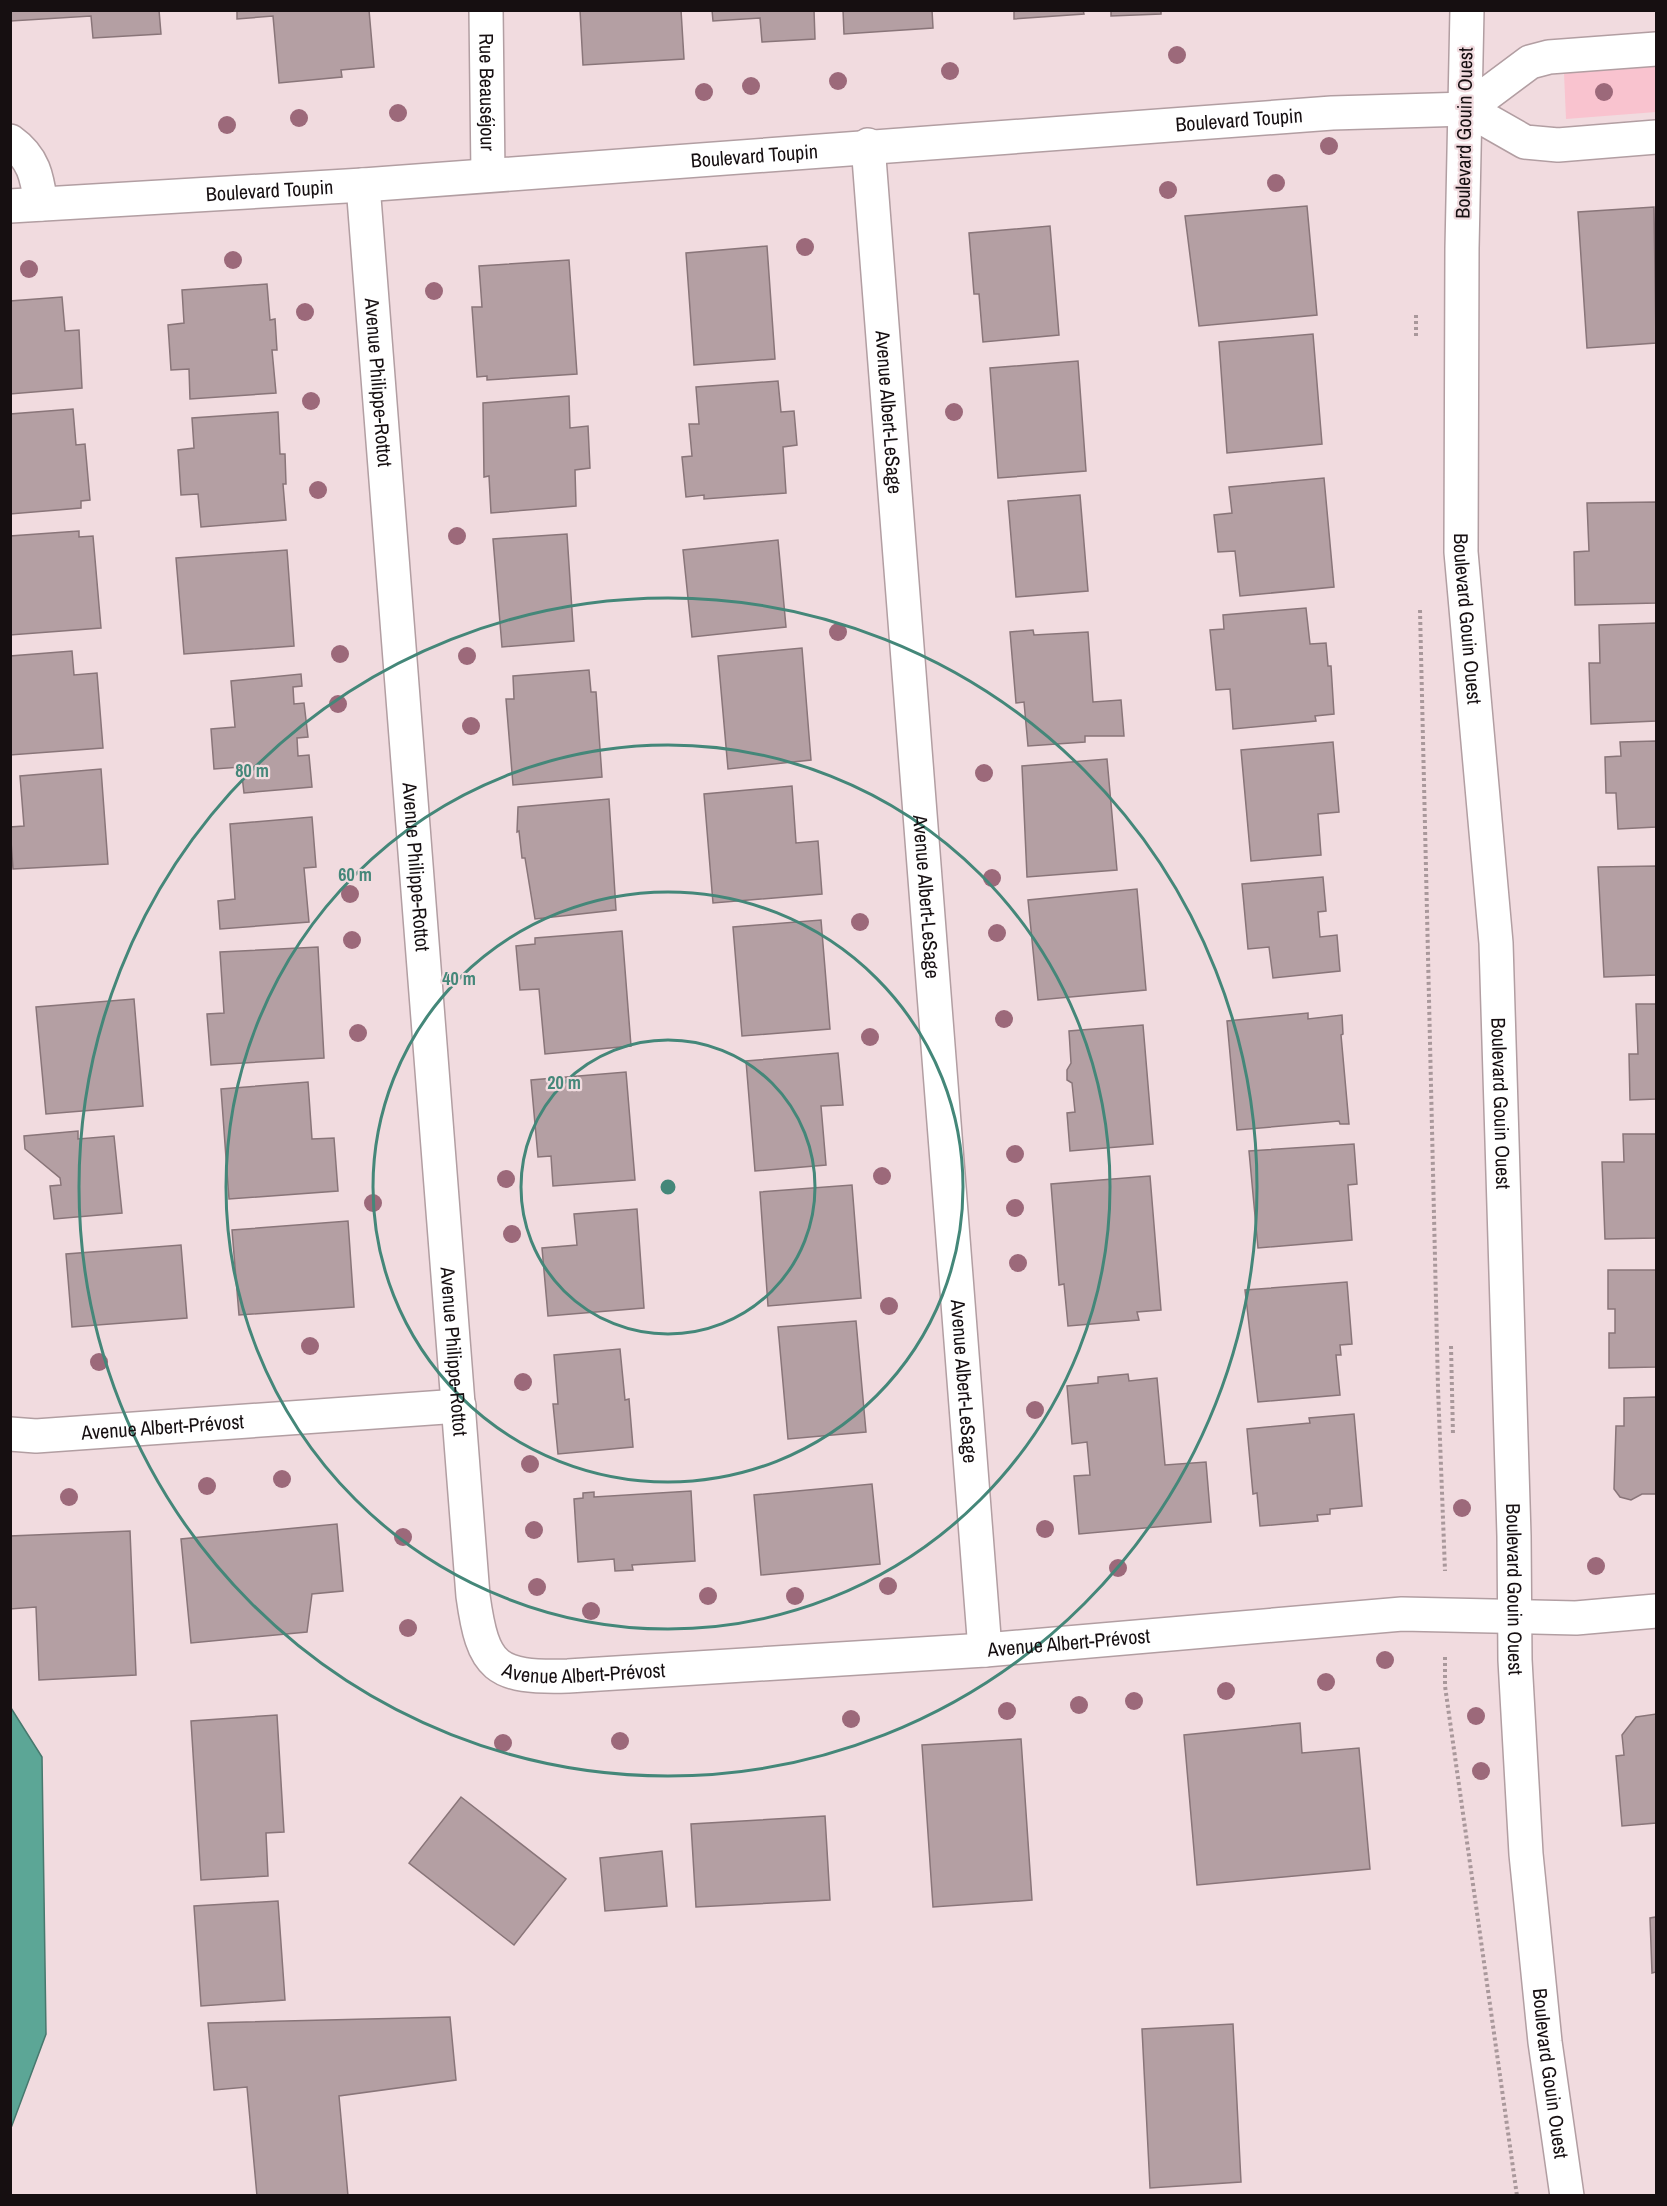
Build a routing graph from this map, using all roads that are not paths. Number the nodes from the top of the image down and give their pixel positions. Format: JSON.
{"nodes":[{"id":1,"x":486,"y":10,"type":"edge"},
{"id":2,"x":1467,"y":10,"type":"edge"},
{"id":3,"x":1656,"y":49,"type":"edge"},
{"id":4,"x":1467,"y":108,"type":"junction"},
{"id":5,"x":1656,"y":137,"type":"edge"},
{"id":6,"x":10,"y":141,"type":"edge"},
{"id":7,"x":868,"y":145,"type":"junction"},
{"id":8,"x":488,"y":175,"type":"junction"},
{"id":9,"x":363,"y":184,"type":"junction"},
{"id":10,"x":26,"y":205,"type":"edge"},
{"id":11,"x":459,"y":1406,"type":"junction"},
{"id":12,"x":10,"y":1434,"type":"edge"},
{"id":13,"x":1656,"y":1611,"type":"edge"},
{"id":14,"x":1513,"y":1615,"type":"junction"},
{"id":15,"x":985,"y":1650,"type":"junction"},
{"id":16,"x":488,"y":1655,"type":"joint"},
{"id":17,"x":1567,"y":2196,"type":"edge"}],
"edges":[{"from":1,"to":8,"type":"street","name":"Rue Beauséjour"},
{"from":2,"to":4,"type":"street","name":"Boulevard Gouin Ouest"},
{"from":3,"to":4,"type":"street"},
{"from":4,"to":5,"type":"street"},
{"from":4,"to":7,"type":"street","name":"Boulevard Toupin"},
{"from":4,"to":14,"type":"street","name":"Boulevard Gouin Ouest"},
{"from":6,"to":10,"type":"street","name":"Boulevard Toupin"},
{"from":7,"to":8,"type":"street","name":"Boulevard Toupin"},
{"from":7,"to":15,"type":"street","name":"Avenue Albert-LeSage"},
{"from":8,"to":9,"type":"street","name":"Boulevard Toupin"},
{"from":9,"to":10,"type":"street","name":"Boulevard Toupin"},
{"from":9,"to":11,"type":"street","name":"Avenue Philippe-Rottot"},
{"from":11,"to":12,"type":"street","name":"Avenue Albert-Prévost"},
{"from":11,"to":16,"type":"street","name":"Avenue Philippe-Rottot"},
{"from":13,"to":14,"type":"street","name":"Avenue Albert-Prévost"},
{"from":14,"to":15,"type":"street","name":"Avenue Albert-Prévost"},
{"from":14,"to":17,"type":"street","name":"Boulevard Gouin Ouest"},
{"from":15,"to":16,"type":"street","name":"Avenue Albert-Prévost"}]}
